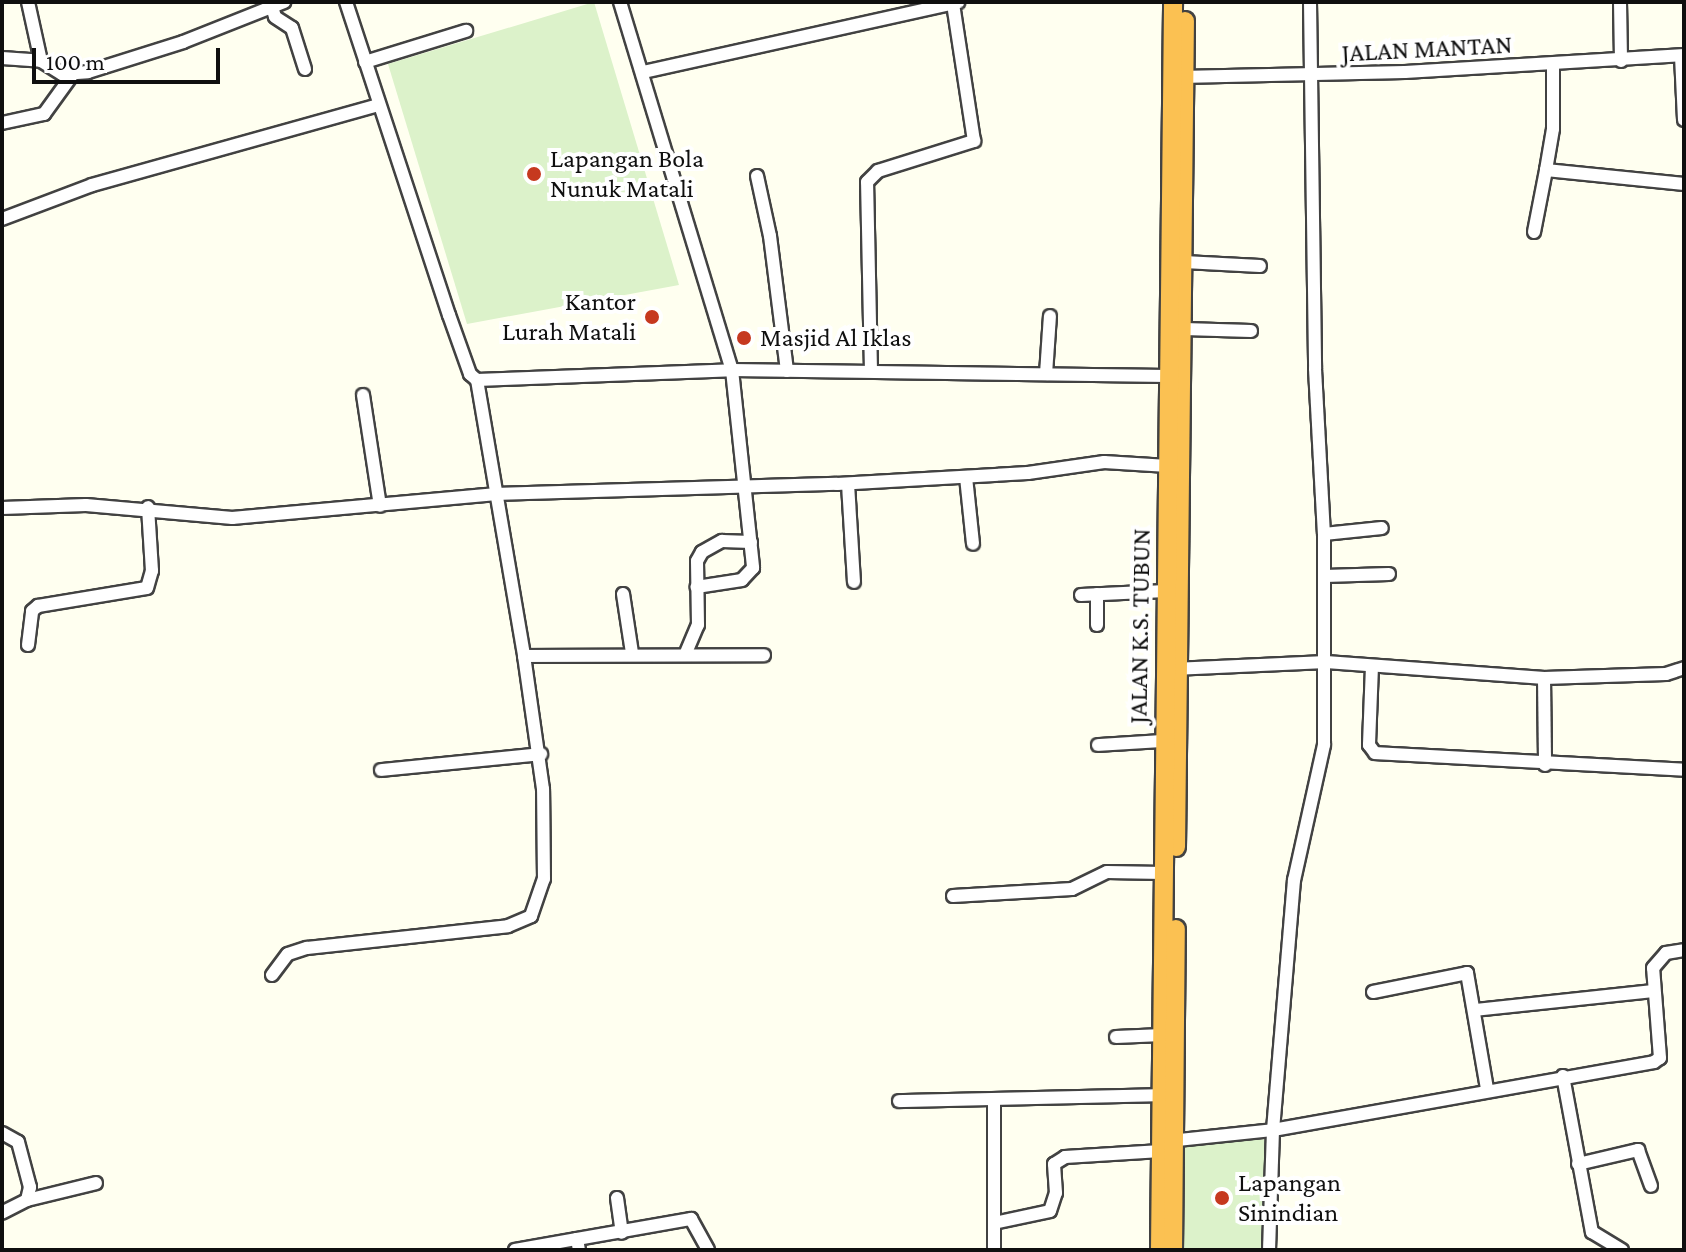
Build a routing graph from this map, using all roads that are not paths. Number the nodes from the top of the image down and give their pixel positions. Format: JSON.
{"nodes":[{"id":1,"x":28,"y":2,"type":"edge"},
{"id":2,"x":346,"y":2,"type":"edge"},
{"id":3,"x":620,"y":2,"type":"edge"},
{"id":4,"x":1173,"y":2,"type":"edge"},
{"id":5,"x":1185,"y":2,"type":"edge"},
{"id":6,"x":1310,"y":2,"type":"edge"},
{"id":7,"x":1620,"y":2,"type":"edge"},
{"id":8,"x":956,"y":3,"type":"edge"},
{"id":9,"x":278,"y":4,"type":"edge"},
{"id":10,"x":466,"y":31,"type":"dead end"},
{"id":11,"x":1682,"y":56,"type":"edge"},
{"id":12,"x":2,"y":58,"type":"edge"},
{"id":13,"x":41,"y":61,"type":"junction"},
{"id":14,"x":1621,"y":61,"type":"junction"},
{"id":15,"x":365,"y":62,"type":"junction"},
{"id":16,"x":1553,"y":65,"type":"junction"},
{"id":17,"x":305,"y":69,"type":"dead end"},
{"id":18,"x":643,"y":72,"type":"junction"},
{"id":19,"x":73,"y":74,"type":"junction"},
{"id":20,"x":1312,"y":76,"type":"junction"},
{"id":21,"x":1178,"y":77,"type":"junction"},
{"id":22,"x":378,"y":105,"type":"junction"},
{"id":23,"x":1684,"y":120,"type":"edge"},
{"id":24,"x":2,"y":123,"type":"edge"},
{"id":25,"x":1546,"y":170,"type":"junction"},
{"id":26,"x":757,"y":176,"type":"dead end"},
{"id":27,"x":1684,"y":184,"type":"edge"},
{"id":28,"x":2,"y":219,"type":"edge"},
{"id":29,"x":1534,"y":232,"type":"dead end"},
{"id":30,"x":1184,"y":262,"type":"junction"},
{"id":31,"x":1260,"y":266,"type":"dead end"},
{"id":32,"x":1050,"y":316,"type":"dead end"},
{"id":33,"x":1184,"y":329,"type":"junction"},
{"id":34,"x":1251,"y":331,"type":"dead end"},
{"id":35,"x":732,"y":370,"type":"junction"},
{"id":36,"x":787,"y":371,"type":"junction"},
{"id":37,"x":871,"y":371,"type":"junction"},
{"id":38,"x":1046,"y":374,"type":"junction"},
{"id":39,"x":1168,"y":376,"type":"junction"},
{"id":40,"x":477,"y":380,"type":"junction"},
{"id":41,"x":363,"y":395,"type":"dead end"},
{"id":42,"x":1168,"y":466,"type":"junction"},
{"id":43,"x":966,"y":477,"type":"junction"},
{"id":44,"x":848,"y":484,"type":"junction"},
{"id":45,"x":745,"y":486,"type":"junction"},
{"id":46,"x":494,"y":494,"type":"junction"},
{"id":47,"x":380,"y":506,"type":"junction"},
{"id":48,"x":148,"y":507,"type":"junction"},
{"id":49,"x":2,"y":508,"type":"edge"},
{"id":50,"x":1382,"y":528,"type":"dead end"},
{"id":51,"x":1324,"y":534,"type":"junction"},
{"id":52,"x":751,"y":542,"type":"junction"},
{"id":53,"x":973,"y":544,"type":"dead end"},
{"id":54,"x":1389,"y":574,"type":"dead end"},
{"id":55,"x":1325,"y":576,"type":"junction"},
{"id":56,"x":854,"y":582,"type":"dead end"},
{"id":57,"x":697,"y":587,"type":"junction"},
{"id":58,"x":1166,"y":591,"type":"junction"},
{"id":59,"x":623,"y":594,"type":"dead end"},
{"id":60,"x":1097,"y":594,"type":"junction"},
{"id":61,"x":1081,"y":595,"type":"dead end"},
{"id":62,"x":1097,"y":625,"type":"dead end"},
{"id":63,"x":28,"y":645,"type":"dead end"},
{"id":64,"x":632,"y":653,"type":"junction"},
{"id":65,"x":685,"y":655,"type":"junction"},
{"id":66,"x":764,"y":655,"type":"dead end"},
{"id":67,"x":524,"y":656,"type":"junction"},
{"id":68,"x":1326,"y":662,"type":"junction"},
{"id":69,"x":1372,"y":666,"type":"junction"},
{"id":70,"x":1684,"y":668,"type":"edge"},
{"id":71,"x":1171,"y":669,"type":"junction"},
{"id":72,"x":1544,"y":678,"type":"junction"},
{"id":73,"x":1164,"y":741,"type":"junction"},
{"id":74,"x":1098,"y":745,"type":"dead end"},
{"id":75,"x":541,"y":754,"type":"junction"},
{"id":76,"x":1545,"y":765,"type":"junction"},
{"id":77,"x":381,"y":770,"type":"dead end"},
{"id":78,"x":1684,"y":770,"type":"edge"},
{"id":79,"x":1164,"y":873,"type":"junction"},
{"id":80,"x":953,"y":896,"type":"dead end"},
{"id":81,"x":1684,"y":950,"type":"edge"},
{"id":82,"x":272,"y":975,"type":"dead end"},
{"id":83,"x":1652,"y":991,"type":"junction"},
{"id":84,"x":1373,"y":992,"type":"dead end"},
{"id":85,"x":1475,"y":1010,"type":"junction"},
{"id":86,"x":1162,"y":1035,"type":"junction"},
{"id":87,"x":1116,"y":1037,"type":"dead end"},
{"id":88,"x":1563,"y":1076,"type":"junction"},
{"id":89,"x":1487,"y":1089,"type":"junction"},
{"id":90,"x":1161,"y":1095,"type":"junction"},
{"id":91,"x":994,"y":1099,"type":"junction"},
{"id":92,"x":899,"y":1101,"type":"dead end"},
{"id":93,"x":1273,"y":1130,"type":"junction"},
{"id":94,"x":2,"y":1133,"type":"edge"},
{"id":95,"x":1166,"y":1145,"type":"junction"},
{"id":96,"x":1578,"y":1164,"type":"junction"},
{"id":97,"x":96,"y":1183,"type":"dead end"},
{"id":98,"x":1651,"y":1186,"type":"dead end"},
{"id":99,"x":617,"y":1198,"type":"dead end"},
{"id":100,"x":27,"y":1200,"type":"junction"},
{"id":101,"x":2,"y":1213,"type":"edge"},
{"id":102,"x":994,"y":1223,"type":"junction"},
{"id":103,"x":622,"y":1233,"type":"junction"},
{"id":104,"x":578,"y":1245,"type":"edge"},
{"id":105,"x":515,"y":1250,"type":"edge"},
{"id":106,"x":708,"y":1250,"type":"edge"},
{"id":107,"x":994,"y":1250,"type":"edge"},
{"id":108,"x":1160,"y":1250,"type":"edge"},
{"id":109,"x":1173,"y":1250,"type":"edge"},
{"id":110,"x":1269,"y":1250,"type":"edge"},
{"id":111,"x":1622,"y":1250,"type":"edge"}],
"edges":[{"from":1,"to":13,"type":"street"},
{"from":2,"to":15,"type":"street"},
{"from":3,"to":18,"type":"street"},
{"from":4,"to":21,"type":"highway","name":"JALAN K.S. TUBUN"},
{"from":5,"to":21,"type":"highway","name":"JALAN K.S. TUBUN"},
{"from":6,"to":20,"type":"street"},
{"from":7,"to":14,"type":"street"},
{"from":8,"to":18,"type":"street"},
{"from":8,"to":37,"type":"street"},
{"from":9,"to":17,"type":"street"},
{"from":9,"to":19,"type":"street"},
{"from":10,"to":15,"type":"street"},
{"from":11,"to":14,"type":"street","name":"JALAN MANTAN"},
{"from":11,"to":23,"type":"street"},
{"from":12,"to":13,"type":"street"},
{"from":13,"to":19,"type":"street"},
{"from":14,"to":16,"type":"street","name":"JALAN MANTAN"},
{"from":15,"to":22,"type":"street"},
{"from":16,"to":20,"type":"street","name":"JALAN MANTAN"},
{"from":16,"to":25,"type":"street"},
{"from":18,"to":35,"type":"street"},
{"from":19,"to":24,"type":"street"},
{"from":20,"to":21,"type":"street","name":"JALAN MANTAN"},
{"from":20,"to":51,"type":"street"},
{"from":21,"to":30,"type":"highway","name":"JALAN K.S. TUBUN"},
{"from":21,"to":39,"type":"highway","name":"JALAN K.S. TUBUN"},
{"from":22,"to":28,"type":"street"},
{"from":22,"to":40,"type":"street"},
{"from":25,"to":27,"type":"street"},
{"from":25,"to":29,"type":"street"},
{"from":26,"to":36,"type":"street"},
{"from":30,"to":31,"type":"street"},
{"from":30,"to":33,"type":"highway","name":"JALAN K.S. TUBUN"},
{"from":32,"to":38,"type":"street"},
{"from":33,"to":34,"type":"street"},
{"from":33,"to":71,"type":"highway","name":"JALAN K.S. TUBUN"},
{"from":35,"to":36,"type":"street"},
{"from":35,"to":40,"type":"street"},
{"from":35,"to":45,"type":"street"},
{"from":36,"to":37,"type":"street"},
{"from":37,"to":38,"type":"street"},
{"from":38,"to":39,"type":"street"},
{"from":39,"to":42,"type":"highway","name":"JALAN K.S. TUBUN"},
{"from":40,"to":46,"type":"street"},
{"from":41,"to":47,"type":"street"},
{"from":42,"to":43,"type":"street"},
{"from":42,"to":58,"type":"highway","name":"JALAN K.S. TUBUN"},
{"from":43,"to":44,"type":"street"},
{"from":43,"to":53,"type":"street"},
{"from":44,"to":45,"type":"street"},
{"from":44,"to":56,"type":"street"},
{"from":45,"to":46,"type":"street"},
{"from":45,"to":52,"type":"street"},
{"from":46,"to":47,"type":"street"},
{"from":46,"to":67,"type":"street"},
{"from":47,"to":48,"type":"street"},
{"from":48,"to":49,"type":"street"},
{"from":48,"to":63,"type":"street"},
{"from":50,"to":51,"type":"street"},
{"from":51,"to":55,"type":"street"},
{"from":52,"to":57,"type":"street"},
{"from":52,"to":57,"type":"street"},
{"from":54,"to":55,"type":"street"},
{"from":55,"to":68,"type":"street"},
{"from":57,"to":65,"type":"street"},
{"from":58,"to":60,"type":"street"},
{"from":58,"to":71,"type":"highway","name":"JALAN K.S. TUBUN"},
{"from":59,"to":64,"type":"street"},
{"from":60,"to":61,"type":"street"},
{"from":60,"to":62,"type":"street"},
{"from":64,"to":65,"type":"street"},
{"from":64,"to":67,"type":"street"},
{"from":65,"to":66,"type":"street"},
{"from":67,"to":75,"type":"street"},
{"from":68,"to":69,"type":"street"},
{"from":68,"to":71,"type":"street"},
{"from":68,"to":93,"type":"street"},
{"from":69,"to":72,"type":"street"},
{"from":69,"to":76,"type":"street"},
{"from":70,"to":72,"type":"street"},
{"from":71,"to":73,"type":"highway","name":"JALAN K.S. TUBUN"},
{"from":71,"to":95,"type":"highway","name":"JALAN K.S. TUBUN"},
{"from":72,"to":76,"type":"street"},
{"from":73,"to":74,"type":"street"},
{"from":73,"to":79,"type":"highway","name":"JALAN K.S. TUBUN"},
{"from":75,"to":77,"type":"street"},
{"from":75,"to":82,"type":"street"},
{"from":76,"to":78,"type":"street"},
{"from":79,"to":80,"type":"street"},
{"from":79,"to":86,"type":"highway","name":"JALAN K.S. TUBUN"},
{"from":81,"to":83,"type":"street"},
{"from":83,"to":85,"type":"street"},
{"from":83,"to":88,"type":"street"},
{"from":84,"to":85,"type":"street"},
{"from":85,"to":89,"type":"street"},
{"from":86,"to":87,"type":"street"},
{"from":86,"to":90,"type":"highway","name":"JALAN K.S. TUBUN"},
{"from":88,"to":89,"type":"street"},
{"from":88,"to":96,"type":"street"},
{"from":89,"to":93,"type":"street"},
{"from":90,"to":91,"type":"street"},
{"from":90,"to":95,"type":"highway","name":"JALAN K.S. TUBUN"},
{"from":91,"to":92,"type":"street"},
{"from":91,"to":102,"type":"street"},
{"from":93,"to":95,"type":"street"},
{"from":93,"to":110,"type":"street"},
{"from":94,"to":100,"type":"street"},
{"from":95,"to":102,"type":"street"},
{"from":95,"to":108,"type":"highway","name":"JALAN K.S. TUBUN"},
{"from":95,"to":109,"type":"highway","name":"JALAN K.S. TUBUN"},
{"from":96,"to":98,"type":"street"},
{"from":96,"to":111,"type":"street"},
{"from":97,"to":100,"type":"street"},
{"from":99,"to":103,"type":"street"},
{"from":100,"to":101,"type":"street"},
{"from":102,"to":107,"type":"street"},
{"from":103,"to":104,"type":"street"},
{"from":103,"to":106,"type":"street"},
{"from":104,"to":105,"type":"street"}]}
